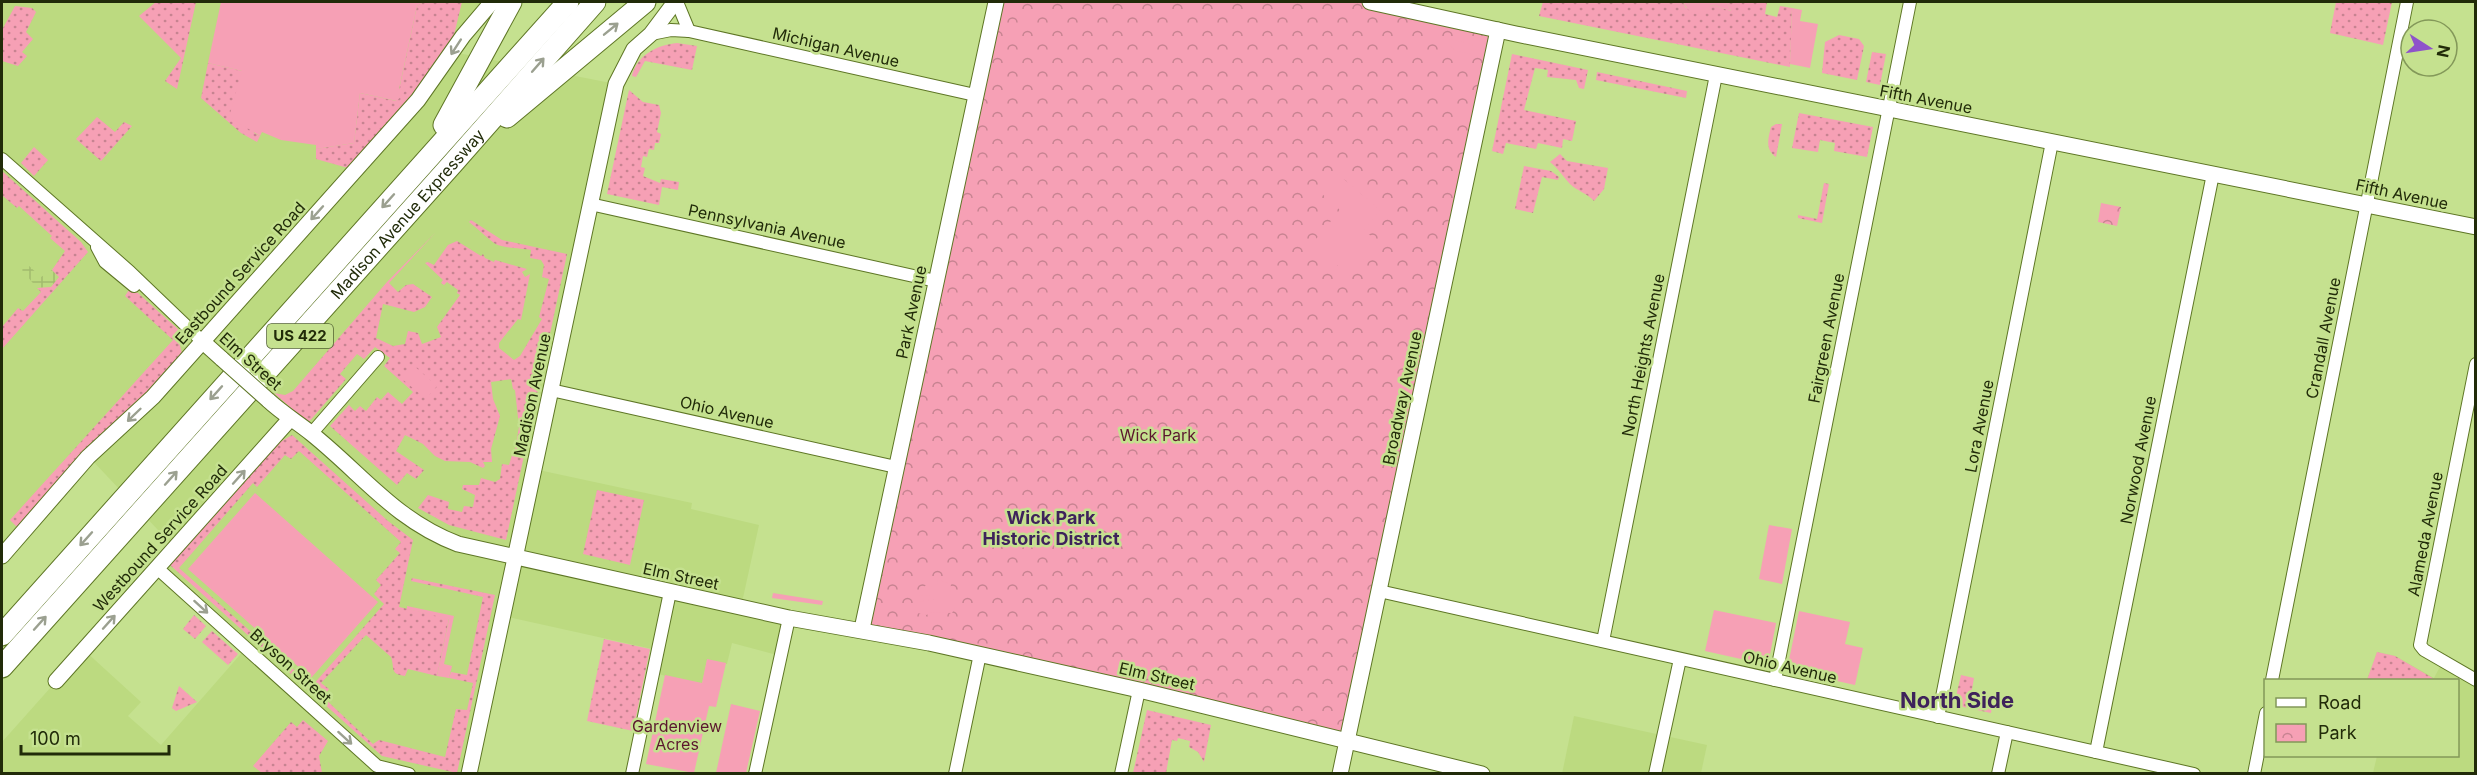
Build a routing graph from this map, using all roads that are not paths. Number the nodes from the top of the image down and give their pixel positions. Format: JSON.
{"nodes":[{"id":1,"x":492,"y":2,"type":"edge"},
{"id":2,"x":511,"y":2,"type":"edge"},
{"id":3,"x":568,"y":2,"type":"edge"},
{"id":4,"x":595,"y":2,"type":"edge"},
{"id":5,"x":645,"y":2,"type":"edge"},
{"id":6,"x":676,"y":2,"type":"edge"},
{"id":7,"x":996,"y":2,"type":"edge"},
{"id":8,"x":1370,"y":2,"type":"edge"},
{"id":9,"x":1910,"y":2,"type":"edge"},
{"id":10,"x":2407,"y":2,"type":"edge"},
{"id":11,"x":1498,"y":30,"type":"junction"},
{"id":12,"x":689,"y":31,"type":"junction"},
{"id":13,"x":651,"y":34,"type":"junction"},
{"id":14,"x":1716,"y":75,"type":"junction"},
{"id":15,"x":975,"y":95,"type":"junction"},
{"id":16,"x":1888,"y":110,"type":"junction"},
{"id":17,"x":2052,"y":142,"type":"junction"},
{"id":18,"x":2,"y":159,"type":"edge"},
{"id":19,"x":454,"y":162,"type":"junction"},
{"id":20,"x":414,"y":172,"type":"junction"},
{"id":21,"x":2213,"y":174,"type":"junction"},
{"id":22,"x":590,"y":204,"type":"junction"},
{"id":23,"x":2367,"y":205,"type":"junction"},
{"id":24,"x":2475,"y":227,"type":"edge"},
{"id":25,"x":936,"y":281,"type":"junction"},
{"id":26,"x":202,"y":341,"type":"junction"},
{"id":27,"x":378,"y":357,"type":"dead end"},
{"id":28,"x":2475,"y":364,"type":"edge"},
{"id":29,"x":551,"y":390,"type":"junction"},
{"id":30,"x":290,"y":419,"type":"junction"},
{"id":31,"x":311,"y":434,"type":"junction"},
{"id":32,"x":896,"y":467,"type":"junction"},
{"id":33,"x":2,"y":556,"type":"edge"},
{"id":34,"x":515,"y":558,"type":"junction"},
{"id":35,"x":157,"y":568,"type":"junction"},
{"id":36,"x":1379,"y":591,"type":"junction"},
{"id":37,"x":670,"y":592,"type":"junction"},
{"id":38,"x":789,"y":618,"type":"junction"},
{"id":39,"x":862,"y":629,"type":"junction"},
{"id":40,"x":2,"y":635,"type":"edge"},
{"id":41,"x":1603,"y":641,"type":"junction"},
{"id":42,"x":980,"y":654,"type":"junction"},
{"id":43,"x":1680,"y":658,"type":"junction"},
{"id":44,"x":2,"y":666,"type":"edge"},
{"id":45,"x":2272,"y":679,"type":"edge"},
{"id":46,"x":1775,"y":680,"type":"junction"},
{"id":47,"x":2475,"y":680,"type":"edge"},
{"id":48,"x":56,"y":681,"type":"dead end"},
{"id":49,"x":1139,"y":690,"type":"junction"},
{"id":50,"x":1938,"y":717,"type":"junction"},
{"id":51,"x":2264,"y":719,"type":"edge"},
{"id":52,"x":2007,"y":732,"type":"junction"},
{"id":53,"x":1347,"y":742,"type":"junction"},
{"id":54,"x":2096,"y":752,"type":"junction"},
{"id":55,"x":409,"y":774,"type":"edge"},
{"id":56,"x":470,"y":774,"type":"edge"},
{"id":57,"x":632,"y":774,"type":"edge"},
{"id":58,"x":755,"y":774,"type":"edge"},
{"id":59,"x":955,"y":774,"type":"edge"},
{"id":60,"x":1121,"y":774,"type":"edge"},
{"id":61,"x":1340,"y":774,"type":"edge"},
{"id":62,"x":1482,"y":774,"type":"edge"},
{"id":63,"x":1655,"y":774,"type":"edge"},
{"id":64,"x":1998,"y":774,"type":"edge"},
{"id":65,"x":2194,"y":774,"type":"edge"},
{"id":66,"x":2254,"y":774,"type":"edge"}],
"edges":[{"from":1,"to":26,"type":"street","name":"Eastbound Service Road","one_way":true},
{"from":2,"to":20,"type":"highway"},
{"from":3,"to":20,"type":"highway","name":"Madison Avenue Expressway","number":"US 422"},
{"from":19,"to":4,"type":"highway","name":"Madison Avenue Expressway","number":"US 422","one_way":true},
{"from":19,"to":5,"type":"highway","one_way":true},
{"from":6,"to":12,"type":"street"},
{"from":6,"to":13,"type":"street"},
{"from":7,"to":15,"type":"street","name":"Park Avenue"},
{"from":8,"to":11,"type":"street","name":"Fifth Avenue"},
{"from":9,"to":16,"type":"street","name":"Fairgreen Avenue"},
{"from":10,"to":23,"type":"street","name":"Crandall Avenue"},
{"from":11,"to":14,"type":"street","name":"Fifth Avenue"},
{"from":11,"to":36,"type":"street","name":"Broadway Avenue"},
{"from":12,"to":13,"type":"street","name":"Michigan Avenue"},
{"from":12,"to":15,"type":"street","name":"Michigan Avenue"},
{"from":13,"to":22,"type":"street","name":"Madison Avenue"},
{"from":14,"to":16,"type":"street","name":"Fifth Avenue"},
{"from":14,"to":41,"type":"street","name":"North Heights Avenue"},
{"from":15,"to":25,"type":"street","name":"Park Avenue"},
{"from":16,"to":17,"type":"street","name":"Fifth Avenue"},
{"from":16,"to":46,"type":"street","name":"Fairgreen Avenue"},
{"from":17,"to":21,"type":"street","name":"Fifth Avenue"},
{"from":17,"to":50,"type":"street","name":"Lora Avenue"},
{"from":18,"to":26,"type":"street","name":"Elm Street"},
{"from":44,"to":19,"type":"highway","name":"Madison Avenue Expressway","number":"US 422","one_way":true},
{"from":20,"to":40,"type":"highway","name":"Madison Avenue Expressway","number":"US 422","one_way":true},
{"from":21,"to":23,"type":"street","name":"Fifth Avenue"},
{"from":21,"to":54,"type":"street","name":"Norwood Avenue"},
{"from":22,"to":25,"type":"street","name":"Pennsylvania Avenue"},
{"from":22,"to":29,"type":"street","name":"Madison Avenue"},
{"from":23,"to":24,"type":"street","name":"Fifth Avenue"},
{"from":23,"to":45,"type":"street","name":"Crandall Avenue"},
{"from":25,"to":32,"type":"street","name":"Park Avenue"},
{"from":26,"to":30,"type":"street","name":"Elm Street","bridge":true},
{"from":26,"to":33,"type":"street","name":"Eastbound Service Road","one_way":true},
{"from":27,"to":31,"type":"street"},
{"from":28,"to":47,"type":"street","name":"Alameda Avenue"},
{"from":29,"to":32,"type":"street","name":"Ohio Avenue"},
{"from":29,"to":34,"type":"street","name":"Madison Avenue"},
{"from":30,"to":31,"type":"street","name":"Elm Street"},
{"from":35,"to":30,"type":"street","name":"Westbound Service Road","one_way":true},
{"from":31,"to":34,"type":"street","name":"Elm Street"},
{"from":32,"to":39,"type":"street","name":"Park Avenue"},
{"from":34,"to":37,"type":"street","name":"Elm Street"},
{"from":34,"to":56,"type":"street","name":"Madison Avenue"},
{"from":48,"to":35,"type":"street","name":"Westbound Service Road","one_way":true},
{"from":35,"to":55,"type":"street","name":"Bryson Street","one_way":true},
{"from":36,"to":41,"type":"street","name":"Ohio Avenue"},
{"from":36,"to":53,"type":"street","name":"Broadway Avenue"},
{"from":37,"to":38,"type":"street","name":"Elm Street"},
{"from":37,"to":57,"type":"street"},
{"from":38,"to":39,"type":"street","name":"Elm Street"},
{"from":38,"to":58,"type":"street"},
{"from":39,"to":42,"type":"street","name":"Elm Street"},
{"from":41,"to":43,"type":"street","name":"Ohio Avenue"},
{"from":42,"to":49,"type":"street","name":"Elm Street"},
{"from":42,"to":59,"type":"street"},
{"from":43,"to":46,"type":"street","name":"Ohio Avenue"},
{"from":43,"to":63,"type":"street"},
{"from":46,"to":50,"type":"street","name":"Ohio Avenue"},
{"from":49,"to":53,"type":"street","name":"Elm Street"},
{"from":49,"to":60,"type":"street"},
{"from":50,"to":52,"type":"street","name":"Ohio Avenue"},
{"from":51,"to":66,"type":"street"},
{"from":52,"to":54,"type":"street","name":"Ohio Avenue"},
{"from":52,"to":64,"type":"street"},
{"from":53,"to":61,"type":"street","name":"Broadway Avenue"},
{"from":53,"to":62,"type":"street","name":"Elm Street"},
{"from":54,"to":65,"type":"street","name":"Ohio Avenue"}]}
